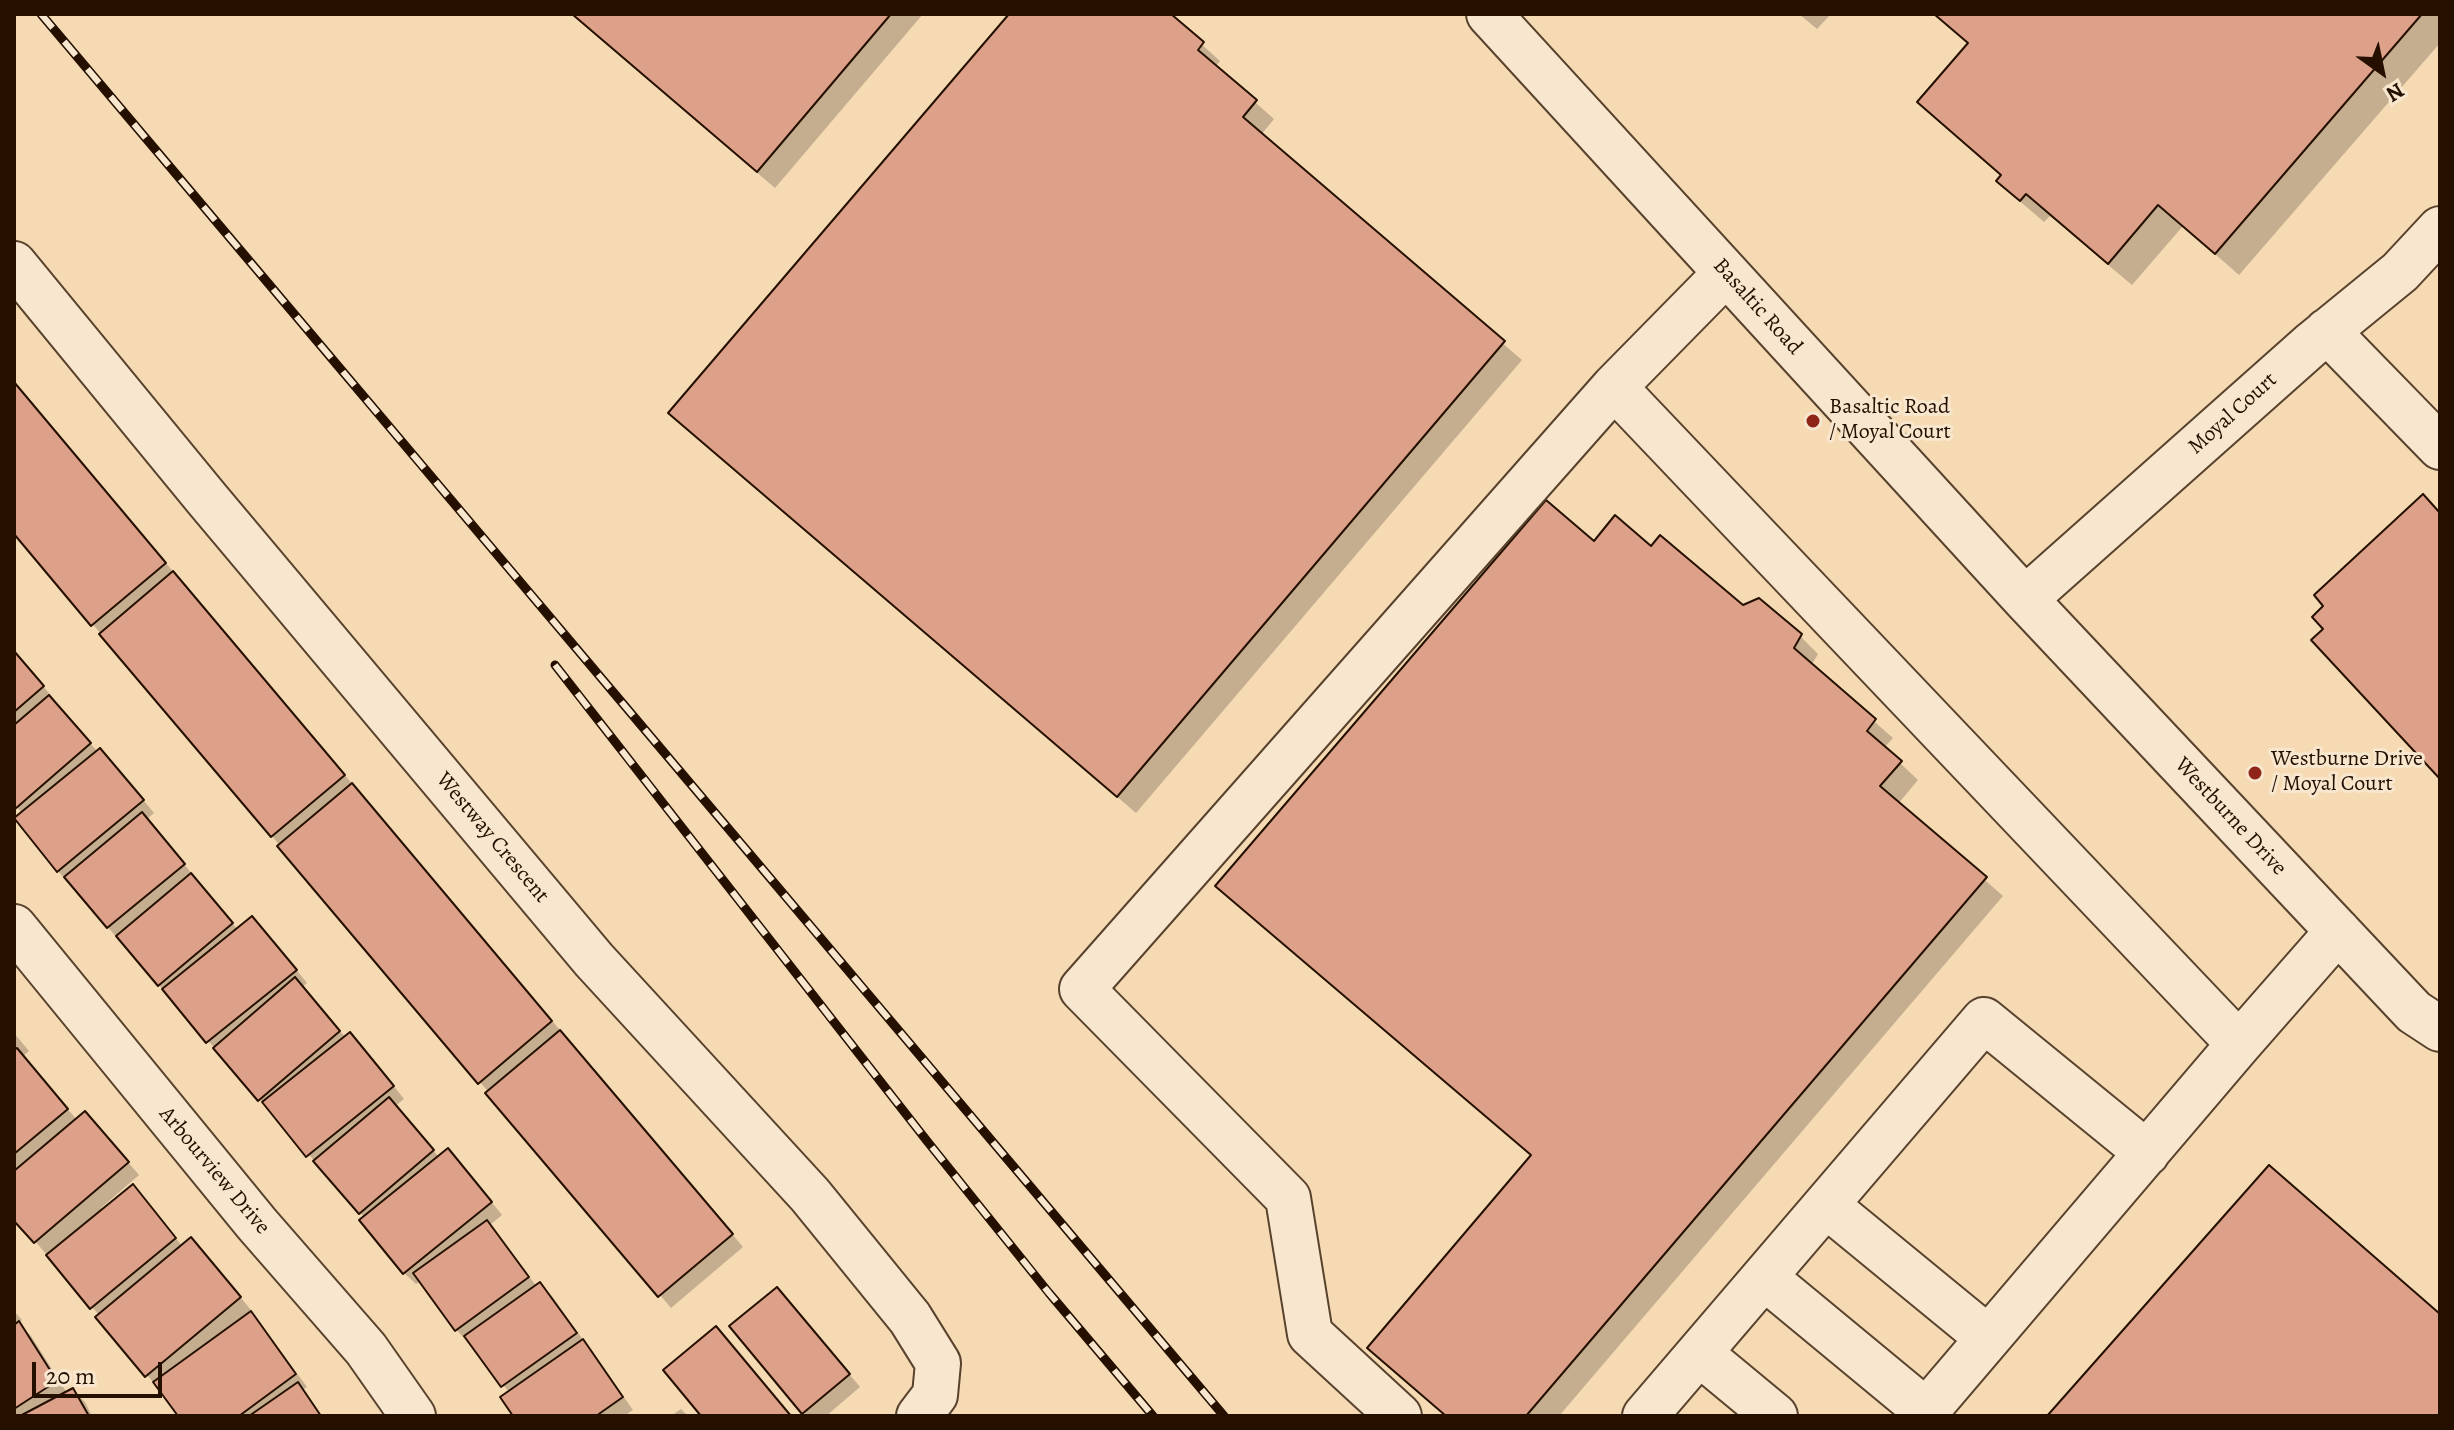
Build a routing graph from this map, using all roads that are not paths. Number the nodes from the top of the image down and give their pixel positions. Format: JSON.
{"nodes":[{"id":1,"x":1489,"y":14,"type":"edge"},
{"id":2,"x":2440,"y":229,"type":"edge"},
{"id":3,"x":14,"y":264,"type":"edge"},
{"id":4,"x":1726,"y":273,"type":"junction"},
{"id":5,"x":2327,"y":331,"type":"junction"},
{"id":6,"x":1614,"y":387,"type":"junction"},
{"id":7,"x":2440,"y":447,"type":"edge"},
{"id":8,"x":2025,"y":599,"type":"junction"},
{"id":9,"x":14,"y":927,"type":"edge"},
{"id":10,"x":2338,"y":931,"type":"junction"},
{"id":11,"x":2440,"y":1029,"type":"edge"},
{"id":12,"x":2239,"y":1044,"type":"junction"},
{"id":13,"x":2147,"y":1153,"type":"junction"},
{"id":14,"x":1826,"y":1205,"type":"junction"},
{"id":15,"x":1764,"y":1277,"type":"junction"},
{"id":16,"x":1988,"y":1338,"type":"junction"},
{"id":17,"x":1699,"y":1353,"type":"junction"},
{"id":18,"x":1924,"y":1413,"type":"edge"},
{"id":19,"x":413,"y":1416,"type":"edge"},
{"id":20,"x":919,"y":1416,"type":"edge"},
{"id":21,"x":1399,"y":1416,"type":"edge"},
{"id":22,"x":1645,"y":1416,"type":"edge"},
{"id":23,"x":1775,"y":1416,"type":"edge"}],
"edges":[{"from":1,"to":4,"type":"street","name":"Basaltic Road"},
{"from":2,"to":5,"type":"street","name":"Moyal Court"},
{"from":3,"to":20,"type":"street","name":"Westway Crescent"},
{"from":4,"to":6,"type":"street"},
{"from":4,"to":8,"type":"street","name":"Basaltic Road"},
{"from":5,"to":7,"type":"street"},
{"from":5,"to":8,"type":"street","name":"Moyal Court"},
{"from":6,"to":12,"type":"street"},
{"from":6,"to":21,"type":"street"},
{"from":8,"to":10,"type":"street","name":"Westburne Drive"},
{"from":9,"to":19,"type":"street","name":"Arbourview Drive"},
{"from":10,"to":11,"type":"street","name":"Westburne Drive"},
{"from":10,"to":12,"type":"street"},
{"from":12,"to":13,"type":"street"},
{"from":13,"to":14,"type":"street"},
{"from":13,"to":16,"type":"street"},
{"from":14,"to":15,"type":"street"},
{"from":14,"to":16,"type":"street"},
{"from":15,"to":17,"type":"street"},
{"from":15,"to":18,"type":"street"},
{"from":16,"to":18,"type":"street"},
{"from":17,"to":22,"type":"street"},
{"from":17,"to":23,"type":"street"}]}
